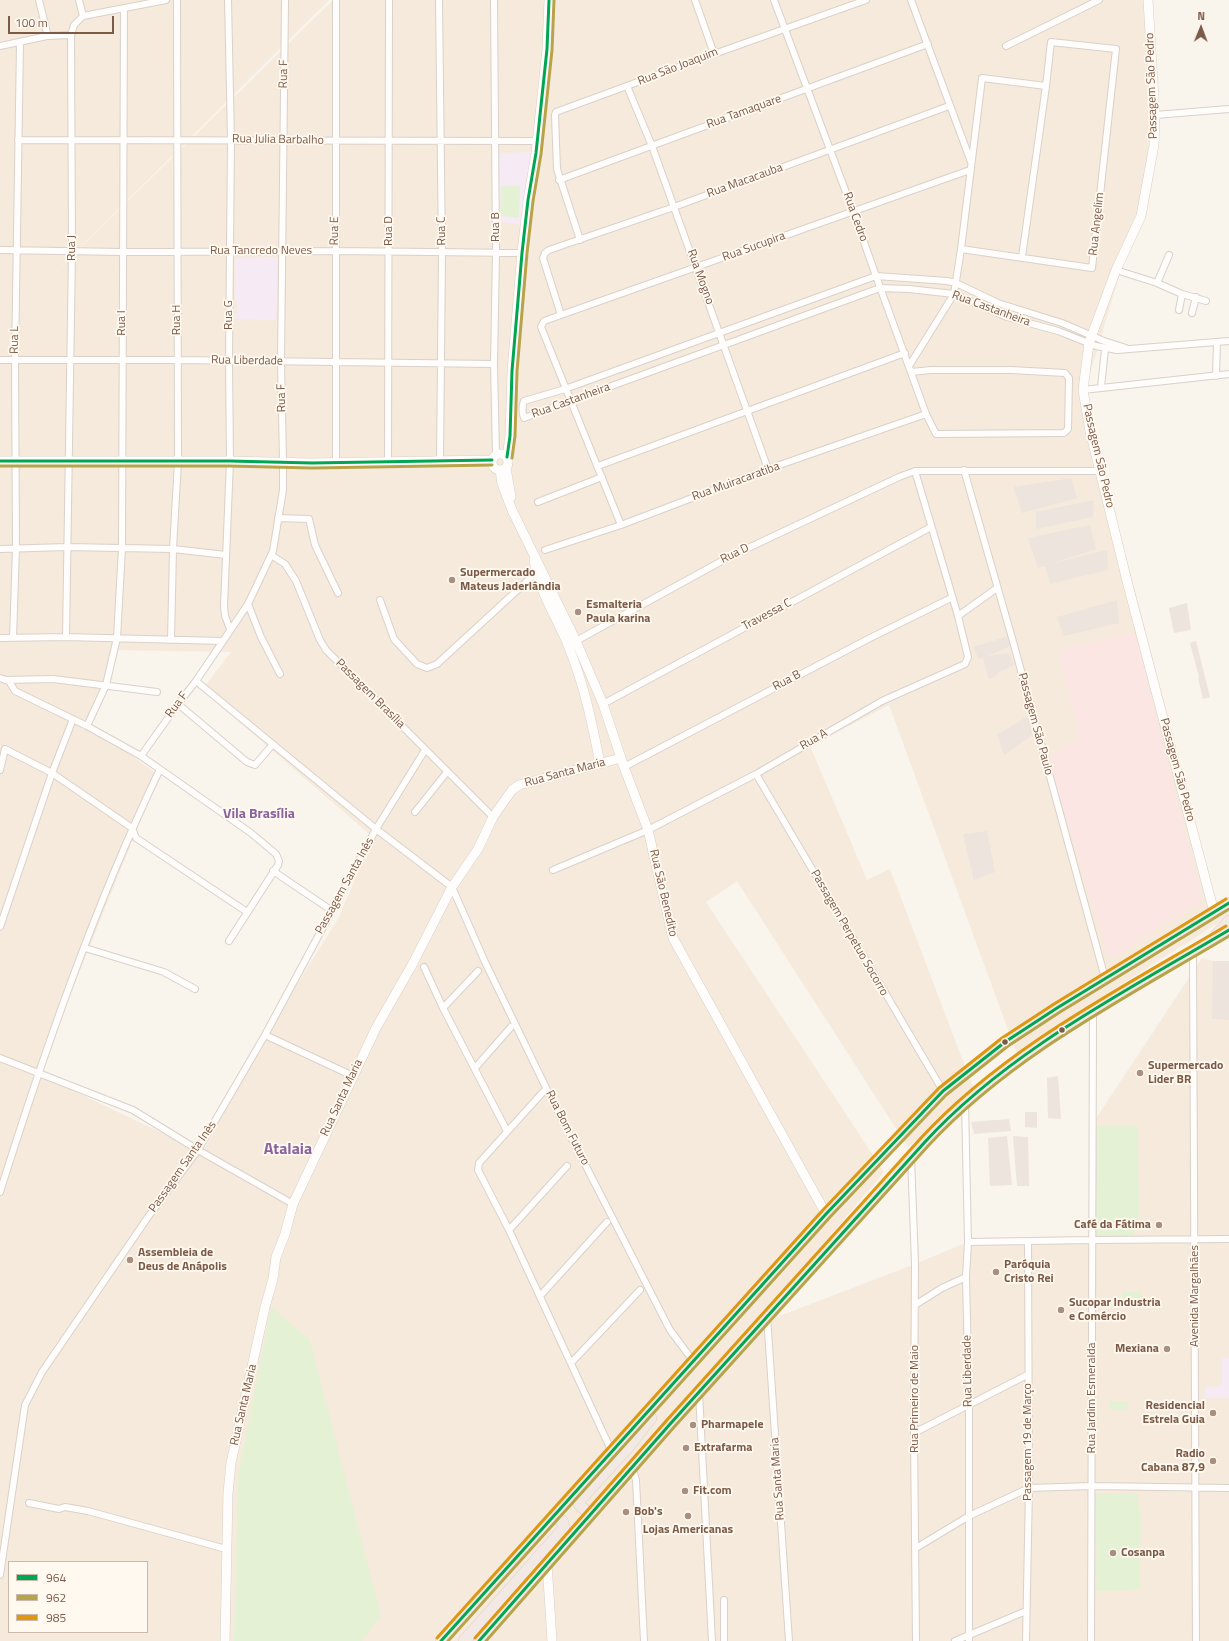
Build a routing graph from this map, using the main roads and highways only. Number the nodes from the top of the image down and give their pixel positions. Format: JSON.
{"nodes":[{"id":1,"x":1229,"y":903,"type":"edge"},
{"id":2,"x":1229,"y":921,"type":"edge"},
{"id":3,"x":1229,"y":930,"type":"edge"},
{"id":4,"x":1210,"y":941,"type":"junction"},
{"id":5,"x":661,"y":1398,"type":"junction"},
{"id":6,"x":592,"y":1513,"type":"junction"},
{"id":7,"x":552,"y":1518,"type":"junction"},
{"id":8,"x":441,"y":1641,"type":"edge"},
{"id":9,"x":464,"y":1641,"type":"edge"},
{"id":10,"x":479,"y":1641,"type":"edge"}],
"edges":[{"from":1,"to":5,"type":"highway"},
{"from":2,"to":4,"type":"highway"},
{"from":3,"to":4,"type":"highway"},
{"from":4,"to":6,"type":"highway"},
{"from":5,"to":6,"type":"highway"},
{"from":5,"to":7,"type":"highway"},
{"from":6,"to":10,"type":"highway"},
{"from":7,"to":8,"type":"highway"},
{"from":7,"to":9,"type":"highway"}]}
